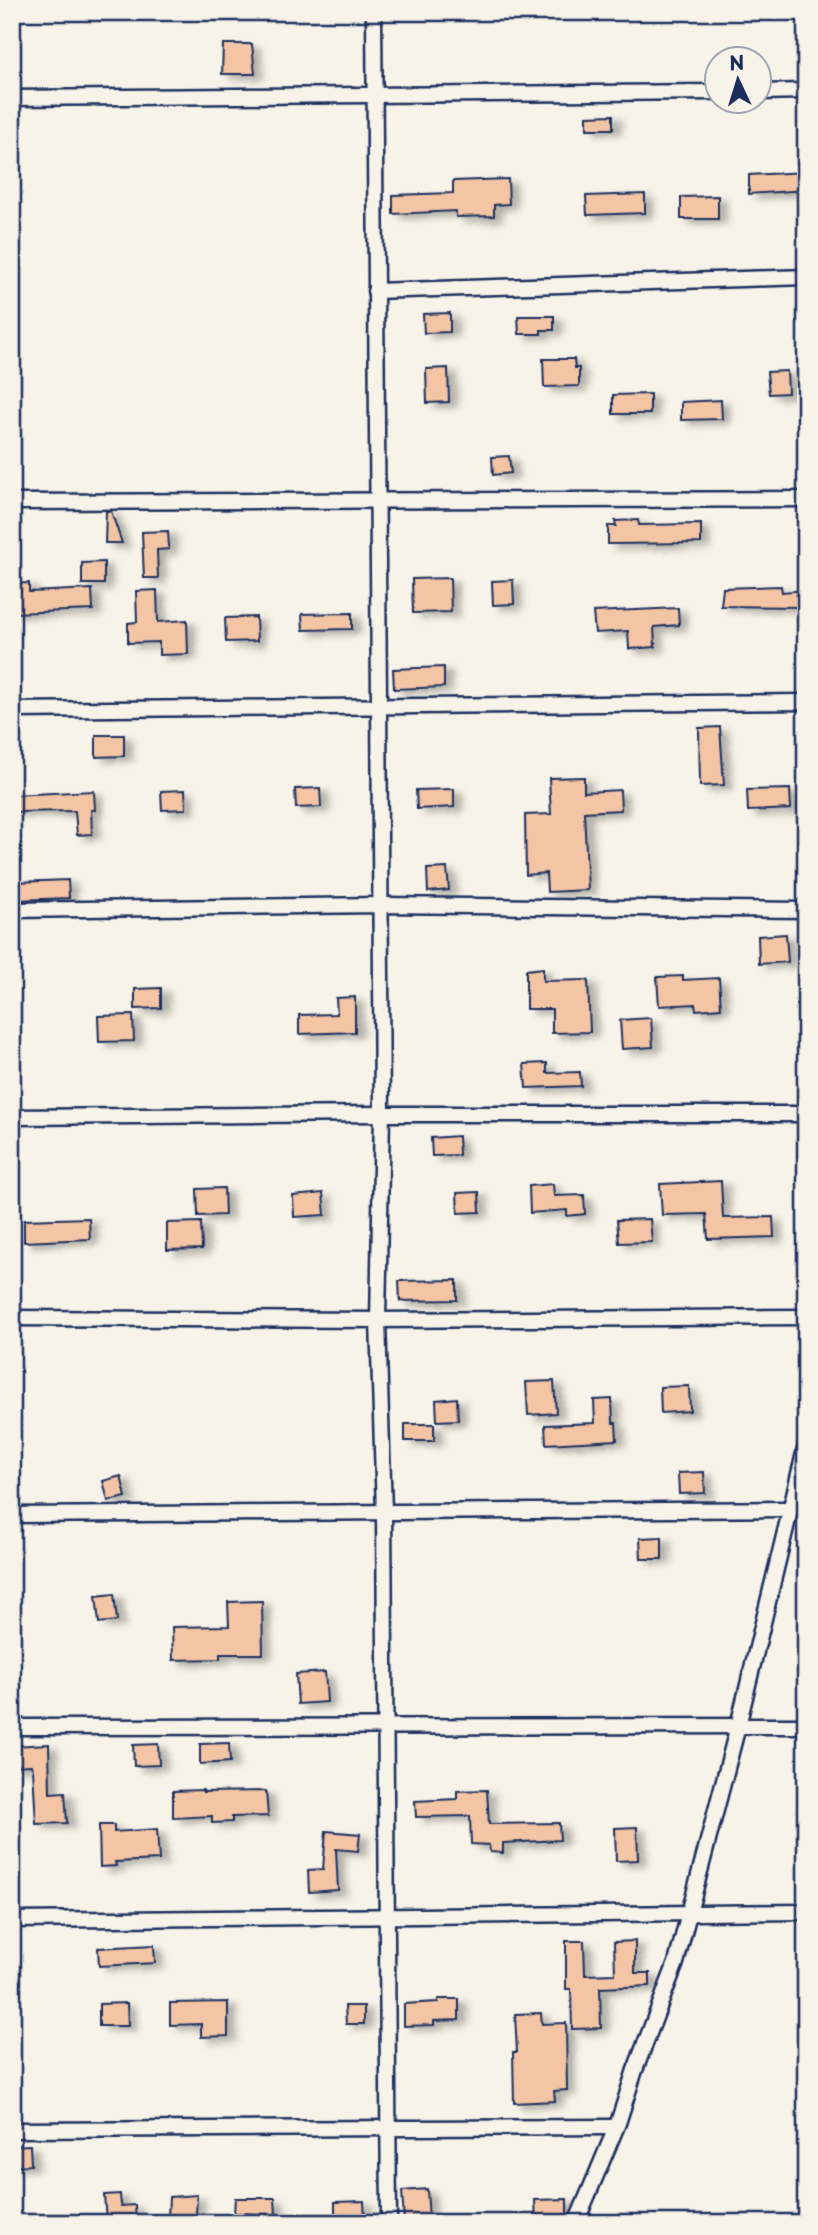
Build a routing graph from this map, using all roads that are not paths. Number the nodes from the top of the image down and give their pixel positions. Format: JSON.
{"nodes":[{"id":1,"x":374,"y":12,"type":"edge"},
{"id":2,"x":806,"y":91,"type":"edge"},
{"id":3,"x":702,"y":92,"type":"edge"},
{"id":4,"x":772,"y":92,"type":"edge"},
{"id":5,"x":374,"y":95,"type":"junction"},
{"id":6,"x":12,"y":98,"type":"edge"},
{"id":7,"x":806,"y":277,"type":"edge"},
{"id":8,"x":375,"y":291,"type":"junction"},
{"id":9,"x":806,"y":499,"type":"edge"},
{"id":10,"x":376,"y":501,"type":"junction"},
{"id":11,"x":12,"y":502,"type":"edge"},
{"id":12,"x":806,"y":702,"type":"edge"},
{"id":13,"x":379,"y":706,"type":"junction"},
{"id":14,"x":12,"y":710,"type":"edge"},
{"id":15,"x":380,"y":905,"type":"junction"},
{"id":16,"x":12,"y":910,"type":"edge"},
{"id":17,"x":806,"y":911,"type":"edge"},
{"id":18,"x":382,"y":1114,"type":"junction"},
{"id":19,"x":806,"y":1114,"type":"edge"},
{"id":20,"x":12,"y":1117,"type":"edge"},
{"id":21,"x":806,"y":1317,"type":"edge"},
{"id":22,"x":12,"y":1318,"type":"edge"},
{"id":23,"x":378,"y":1320,"type":"junction"},
{"id":24,"x":806,"y":1445,"type":"edge"},
{"id":25,"x":790,"y":1509,"type":"junction"},
{"id":26,"x":384,"y":1512,"type":"junction"},
{"id":27,"x":12,"y":1515,"type":"edge"},
{"id":28,"x":385,"y":1726,"type":"junction"},
{"id":29,"x":738,"y":1726,"type":"junction"},
{"id":30,"x":806,"y":1726,"type":"edge"},
{"id":31,"x":12,"y":1727,"type":"edge"},
{"id":32,"x":688,"y":1912,"type":"junction"},
{"id":33,"x":806,"y":1912,"type":"edge"},
{"id":34,"x":388,"y":1916,"type":"junction"},
{"id":35,"x":12,"y":1920,"type":"edge"},
{"id":36,"x":615,"y":2127,"type":"junction"},
{"id":37,"x":388,"y":2129,"type":"junction"},
{"id":38,"x":12,"y":2130,"type":"edge"},
{"id":39,"x":389,"y":2223,"type":"edge"},
{"id":40,"x":576,"y":2223,"type":"edge"}],
"edges":[{"from":1,"to":5,"type":"street"},
{"from":2,"to":4,"type":"street"},
{"from":3,"to":5,"type":"street"},
{"from":5,"to":6,"type":"street"},
{"from":5,"to":8,"type":"street"},
{"from":7,"to":8,"type":"street"},
{"from":8,"to":10,"type":"street"},
{"from":9,"to":10,"type":"street"},
{"from":10,"to":11,"type":"street"},
{"from":10,"to":13,"type":"street"},
{"from":12,"to":13,"type":"street"},
{"from":13,"to":14,"type":"street"},
{"from":13,"to":15,"type":"street"},
{"from":15,"to":16,"type":"street"},
{"from":15,"to":17,"type":"street"},
{"from":15,"to":18,"type":"street"},
{"from":18,"to":19,"type":"street"},
{"from":18,"to":20,"type":"street"},
{"from":18,"to":23,"type":"street"},
{"from":21,"to":23,"type":"street"},
{"from":22,"to":23,"type":"street"},
{"from":23,"to":26,"type":"street"},
{"from":24,"to":25,"type":"street"},
{"from":25,"to":26,"type":"street"},
{"from":25,"to":29,"type":"street"},
{"from":26,"to":27,"type":"street"},
{"from":26,"to":28,"type":"street"},
{"from":28,"to":29,"type":"street"},
{"from":28,"to":31,"type":"street"},
{"from":28,"to":34,"type":"street"},
{"from":29,"to":30,"type":"street"},
{"from":29,"to":32,"type":"street"},
{"from":32,"to":33,"type":"street"},
{"from":32,"to":34,"type":"street"},
{"from":32,"to":36,"type":"street"},
{"from":34,"to":35,"type":"street"},
{"from":34,"to":37,"type":"street"},
{"from":36,"to":37,"type":"street"},
{"from":36,"to":40,"type":"street"},
{"from":37,"to":38,"type":"street"},
{"from":37,"to":39,"type":"street"}]}
